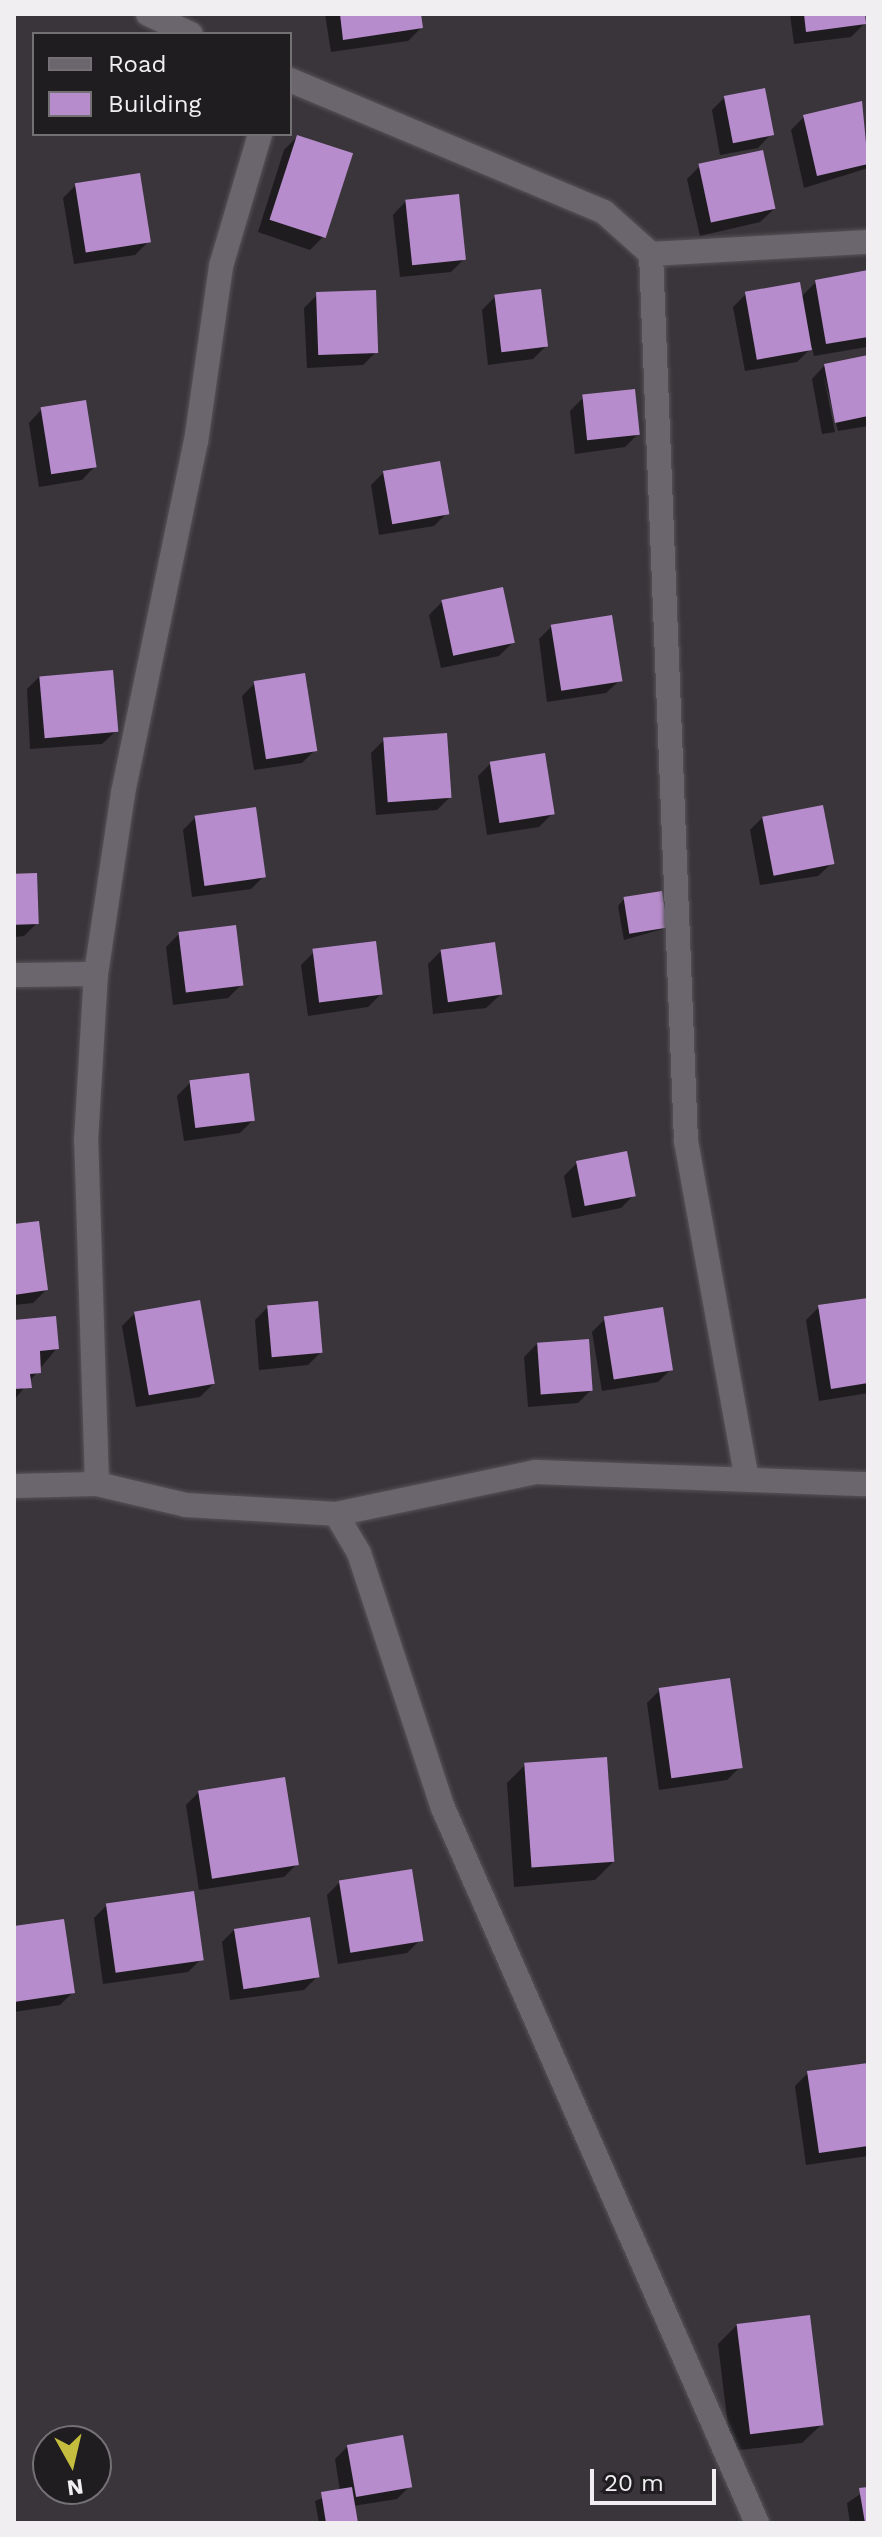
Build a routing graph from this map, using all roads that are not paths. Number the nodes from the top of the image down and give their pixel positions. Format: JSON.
{"nodes":[{"id":1,"x":148,"y":14,"type":"edge"},
{"id":2,"x":187,"y":32,"type":"edge"},
{"id":3,"x":292,"y":81,"type":"edge"},
{"id":4,"x":259,"y":136,"type":"edge"},
{"id":5,"x":868,"y":242,"type":"edge"},
{"id":6,"x":651,"y":254,"type":"junction"},
{"id":7,"x":96,"y":974,"type":"junction"},
{"id":8,"x":14,"y":975,"type":"edge"},
{"id":9,"x":746,"y":1476,"type":"junction"},
{"id":10,"x":97,"y":1484,"type":"junction"},
{"id":11,"x":868,"y":1484,"type":"edge"},
{"id":12,"x":14,"y":1486,"type":"edge"},
{"id":13,"x":336,"y":1514,"type":"junction"},
{"id":14,"x":757,"y":2523,"type":"edge"}],
"edges":[{"from":1,"to":2,"type":"street"},
{"from":3,"to":6,"type":"street"},
{"from":4,"to":7,"type":"street"},
{"from":5,"to":6,"type":"street"},
{"from":6,"to":9,"type":"street"},
{"from":7,"to":8,"type":"street"},
{"from":7,"to":10,"type":"street"},
{"from":9,"to":11,"type":"street"},
{"from":9,"to":13,"type":"street"},
{"from":10,"to":12,"type":"street"},
{"from":10,"to":13,"type":"street"},
{"from":13,"to":14,"type":"street"}]}
